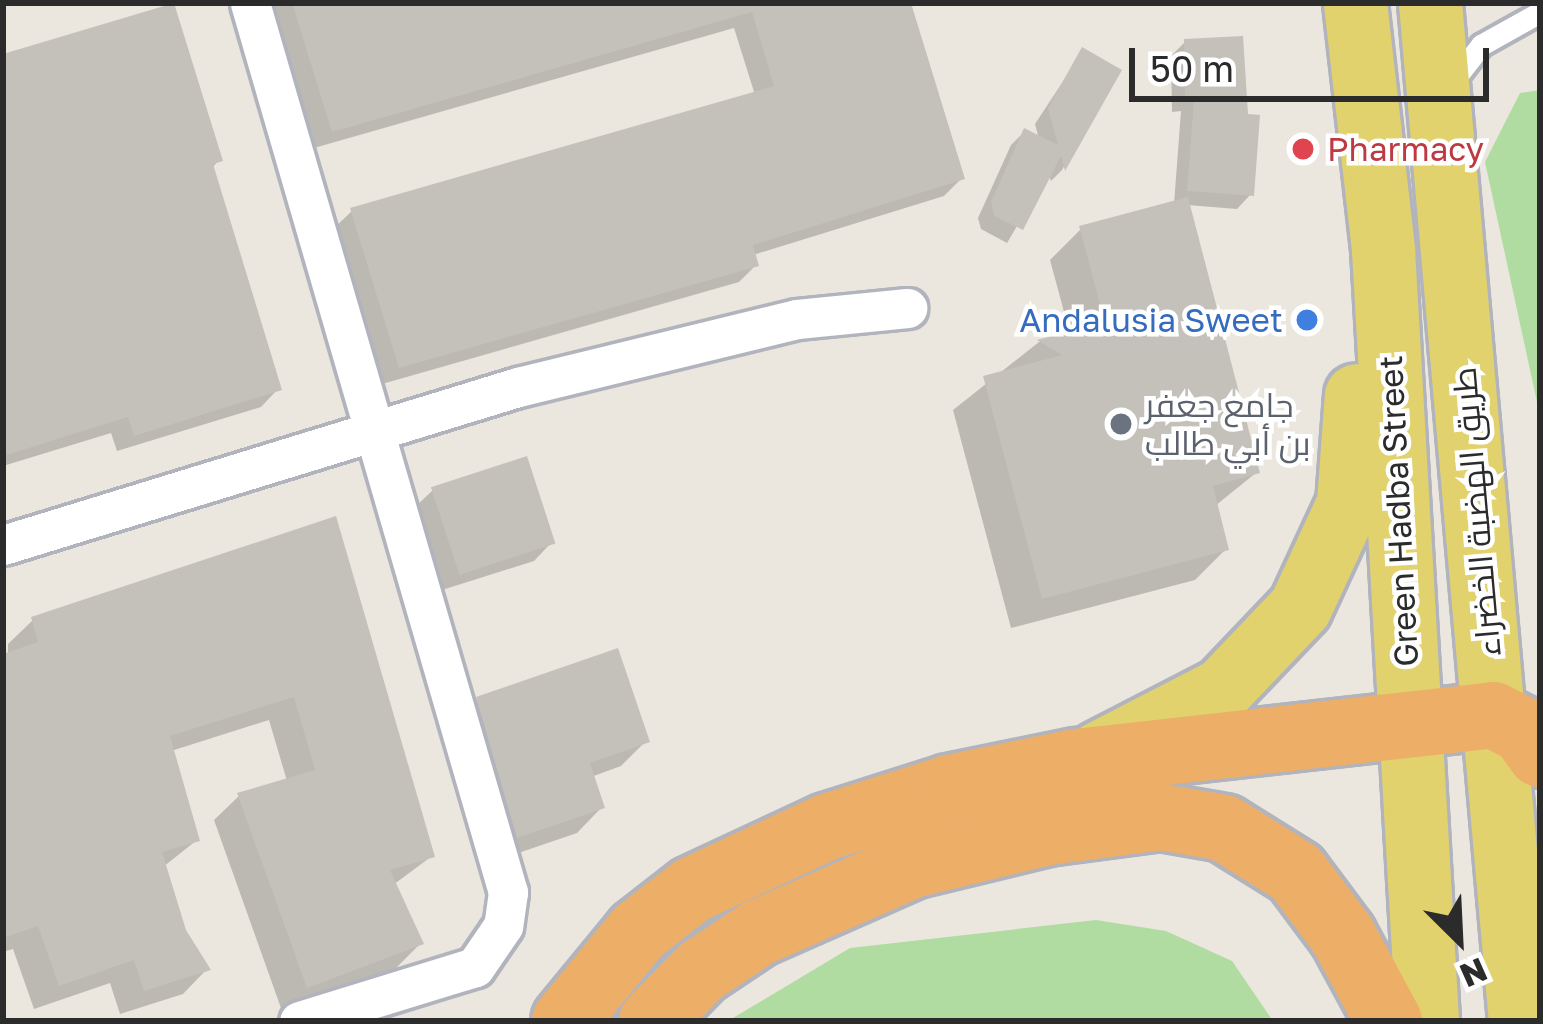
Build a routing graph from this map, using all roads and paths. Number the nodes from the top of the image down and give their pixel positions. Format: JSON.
{"nodes":[{"id":1,"x":250,"y":3,"type":"edge"},
{"id":2,"x":1382,"y":10,"type":"edge"},
{"id":3,"x":1540,"y":12,"type":"edge"},
{"id":4,"x":1439,"y":112,"type":"junction"},
{"id":5,"x":1372,"y":148,"type":"junction"},
{"id":6,"x":907,"y":308,"type":"dead end"},
{"id":7,"x":370,"y":431,"type":"junction"},
{"id":8,"x":3,"y":545,"type":"edge"},
{"id":9,"x":1410,"y":727,"type":"junction"},
{"id":10,"x":1517,"y":735,"type":"edge"},
{"id":11,"x":1076,"y":761,"type":"junction"},
{"id":12,"x":299,"y":1021,"type":"edge"},
{"id":13,"x":565,"y":1021,"type":"edge"},
{"id":14,"x":652,"y":1021,"type":"edge"},
{"id":15,"x":1389,"y":1021,"type":"edge"},
{"id":16,"x":1427,"y":1021,"type":"edge"},
{"id":17,"x":1520,"y":1021,"type":"edge"}],
"edges":[{"from":1,"to":7,"type":"street"},
{"from":2,"to":4,"type":"main road","name":"طريق الهضبة الخضراء"},
{"from":2,"to":5,"type":"main road","name":"Green Hadba Street"},
{"from":3,"to":4,"type":"lane"},
{"from":4,"to":10,"type":"main road","name":"طريق الهضبة الخضراء"},
{"from":5,"to":9,"type":"main road","name":"Green Hadba Street"},
{"from":5,"to":11,"type":"main road"},
{"from":6,"to":7,"type":"street"},
{"from":7,"to":8,"type":"street"},
{"from":7,"to":12,"type":"street"},
{"from":9,"to":10,"type":"highway"},
{"from":9,"to":11,"type":"highway"},
{"from":9,"to":16,"type":"main road","name":"Green Hadba Street"},
{"from":10,"to":17,"type":"main road","name":"طريق الهضبة الخضراء"},
{"from":11,"to":13,"type":"highway"},
{"from":14,"to":15,"type":"highway"}]}
